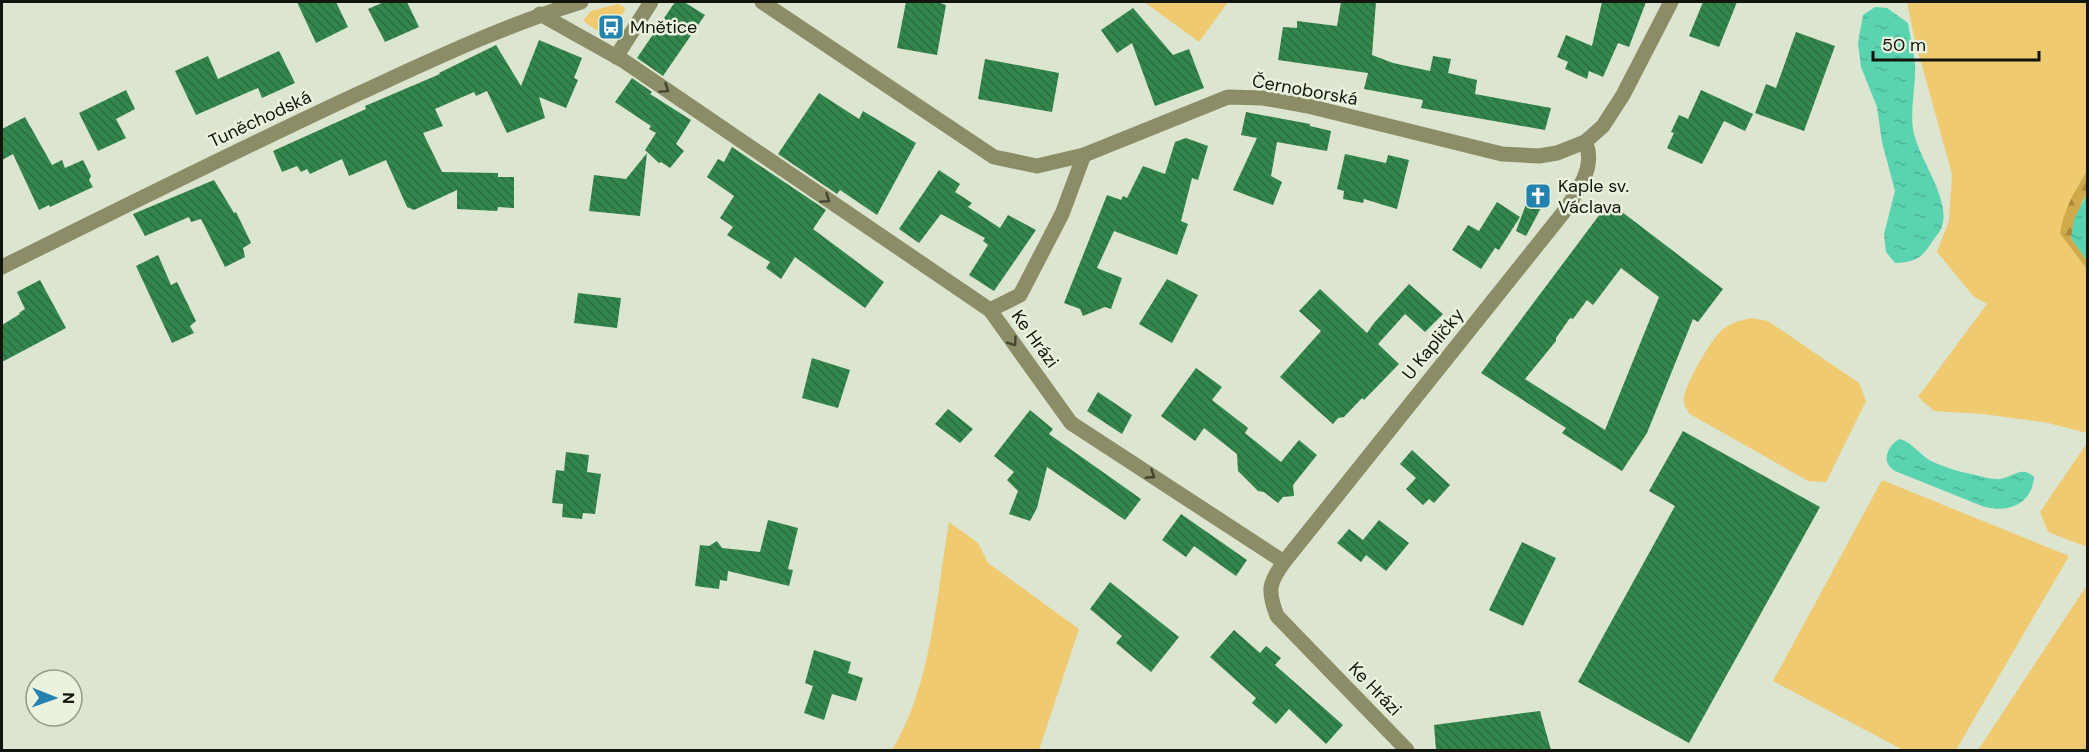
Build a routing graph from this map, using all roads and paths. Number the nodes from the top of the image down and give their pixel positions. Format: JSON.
{"nodes":[{"id":1,"x":581,"y":2,"type":"edge"},
{"id":2,"x":651,"y":2,"type":"edge"},
{"id":3,"x":762,"y":2,"type":"edge"},
{"id":4,"x":1671,"y":2,"type":"edge"},
{"id":5,"x":540,"y":14,"type":"junction"},
{"id":6,"x":616,"y":57,"type":"junction"},
{"id":7,"x":1585,"y":142,"type":"junction"},
{"id":8,"x":1084,"y":155,"type":"junction"},
{"id":9,"x":2,"y":267,"type":"edge"},
{"id":10,"x":990,"y":310,"type":"junction"},
{"id":11,"x":1284,"y":562,"type":"junction"},
{"id":12,"x":1407,"y":750,"type":"edge"}],
"edges":[{"from":1,"to":5,"type":"street"},
{"from":2,"to":6,"type":"street"},
{"from":3,"to":8,"type":"street","name":"Černoborská"},
{"from":4,"to":7,"type":"street","name":"Černoborská"},
{"from":5,"to":6,"type":"street","name":"Ke Hrázi"},
{"from":5,"to":9,"type":"street","name":"Tuněchodská"},
{"from":6,"to":10,"type":"street","name":"Ke Hrázi","one_way":true},
{"from":7,"to":8,"type":"street","name":"Černoborská"},
{"from":7,"to":11,"type":"street","name":"U Kapličky"},
{"from":8,"to":10,"type":"street"},
{"from":10,"to":11,"type":"street","name":"Ke Hrázi","one_way":true},
{"from":11,"to":12,"type":"street","name":"Ke Hrázi"}]}
